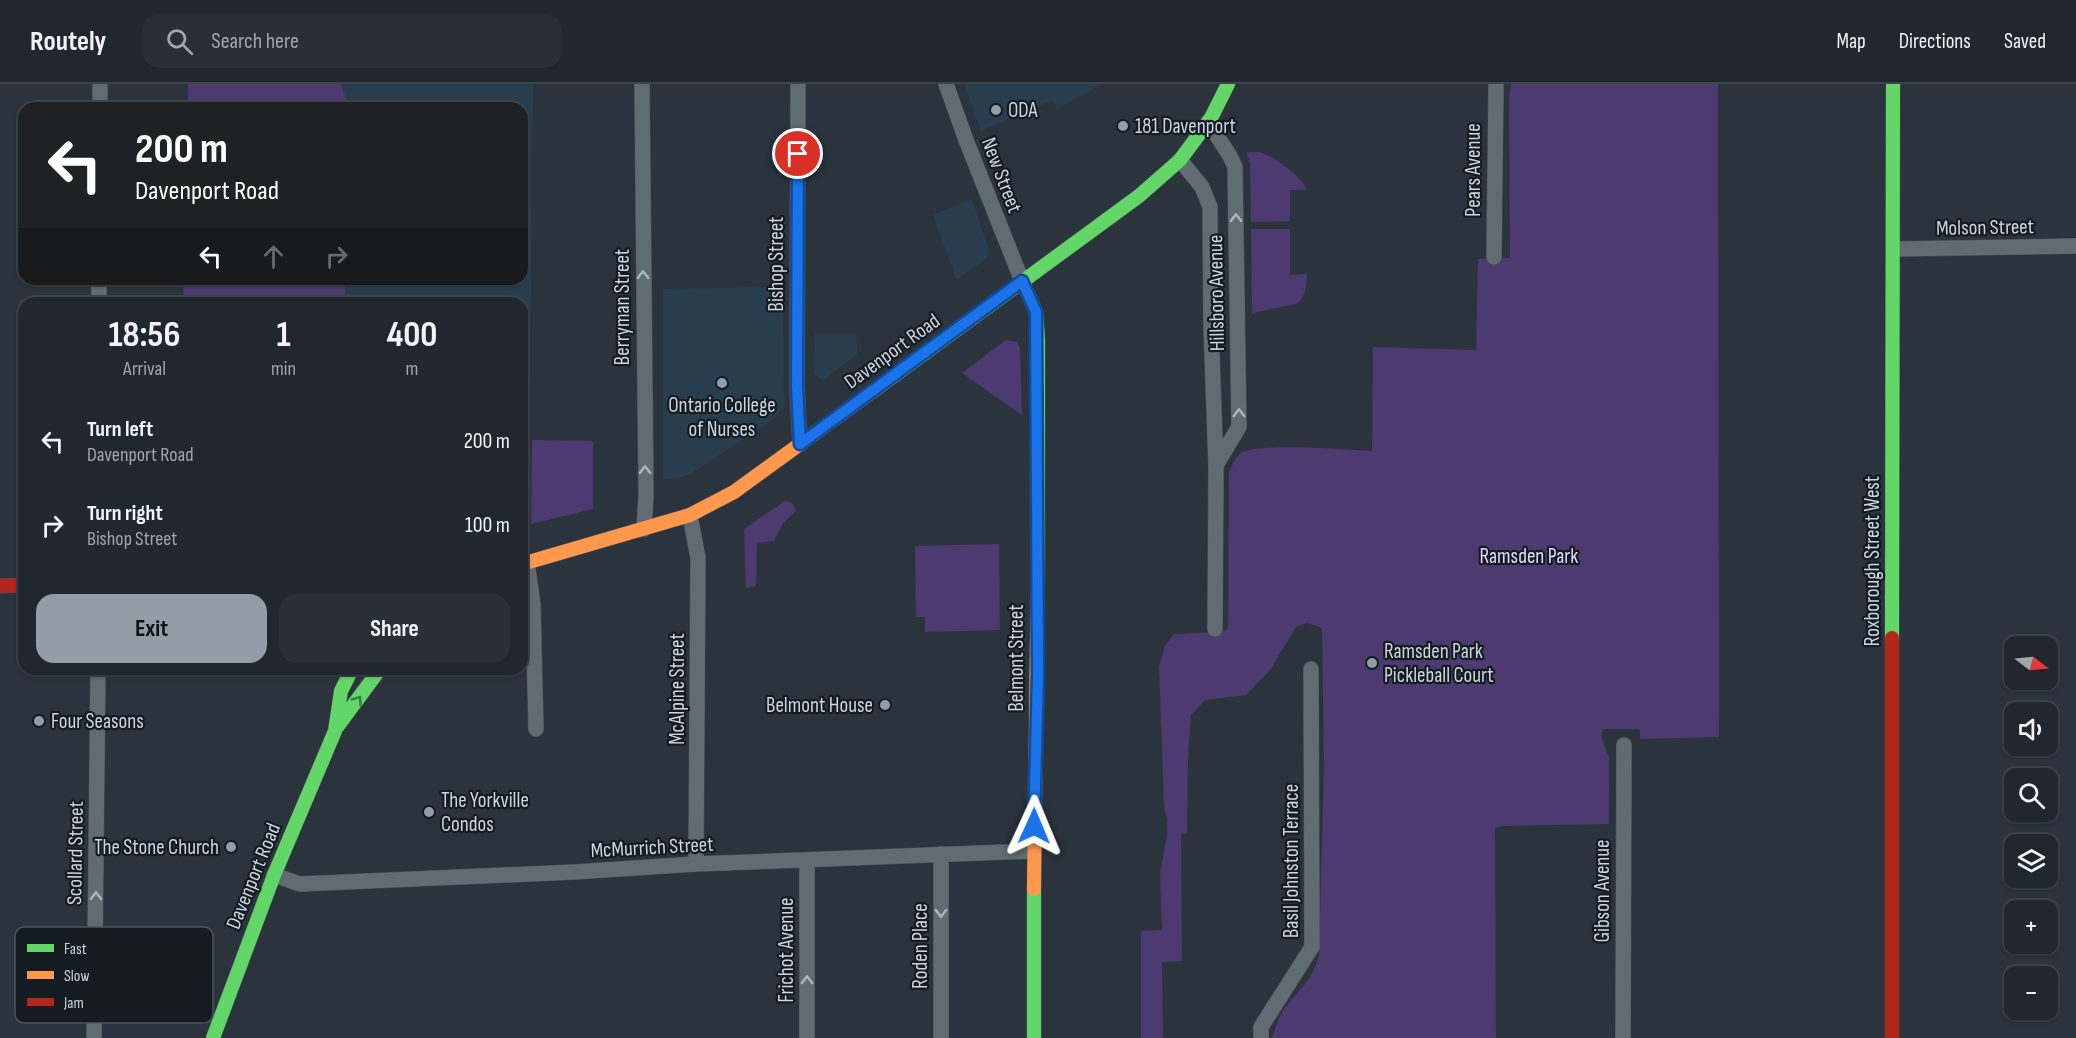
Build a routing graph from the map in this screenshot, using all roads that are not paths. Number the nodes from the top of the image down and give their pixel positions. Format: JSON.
{"nodes":[{"id":1,"x":100,"y":84,"type":"edge"},
{"id":2,"x":642,"y":84,"type":"edge"},
{"id":3,"x":798,"y":84,"type":"edge"},
{"id":4,"x":946,"y":84,"type":"edge"},
{"id":5,"x":1228,"y":84,"type":"edge"},
{"id":6,"x":1496,"y":84,"type":"edge"},
{"id":7,"x":1893,"y":84,"type":"edge"},
{"id":8,"x":100,"y":102,"type":"edge"},
{"id":9,"x":1208,"y":122,"type":"junction"},
{"id":10,"x":1180,"y":160,"type":"junction"},
{"id":11,"x":2076,"y":246,"type":"edge"},
{"id":12,"x":1894,"y":249,"type":"junction"},
{"id":13,"x":1494,"y":257,"type":"dead end"},
{"id":14,"x":1022,"y":281,"type":"junction"},
{"id":15,"x":800,"y":444,"type":"junction"},
{"id":16,"x":1216,"y":465,"type":"junction"},
{"id":17,"x":690,"y":515,"type":"junction"},
{"id":18,"x":644,"y":529,"type":"junction"},
{"id":19,"x":528,"y":562,"type":"edge"},
{"id":20,"x":528,"y":578,"type":"edge"},
{"id":21,"x":18,"y":585,"type":"edge"},
{"id":22,"x":0,"y":586,"type":"edge"},
{"id":23,"x":1215,"y":629,"type":"dead end"},
{"id":24,"x":1311,"y":669,"type":"dead end"},
{"id":25,"x":98,"y":675,"type":"edge"},
{"id":26,"x":349,"y":675,"type":"edge"},
{"id":27,"x":376,"y":675,"type":"edge"},
{"id":28,"x":536,"y":729,"type":"dead end"},
{"id":29,"x":335,"y":731,"type":"junction"},
{"id":30,"x":1624,"y":745,"type":"dead end"},
{"id":31,"x":1034,"y":851,"type":"junction"},
{"id":32,"x":941,"y":854,"type":"junction"},
{"id":33,"x":807,"y":861,"type":"junction"},
{"id":34,"x":696,"y":864,"type":"junction"},
{"id":35,"x":274,"y":875,"type":"junction"},
{"id":36,"x":95,"y":927,"type":"edge"},
{"id":37,"x":94,"y":1023,"type":"edge"},
{"id":38,"x":94,"y":1038,"type":"edge"},
{"id":39,"x":213,"y":1038,"type":"edge"},
{"id":40,"x":807,"y":1038,"type":"edge"},
{"id":41,"x":941,"y":1038,"type":"edge"},
{"id":42,"x":1034,"y":1038,"type":"edge"},
{"id":43,"x":1261,"y":1038,"type":"edge"},
{"id":44,"x":1623,"y":1038,"type":"edge"},
{"id":45,"x":1892,"y":1038,"type":"edge"}],
"edges":[{"from":1,"to":8,"type":"street"},
{"from":18,"to":2,"type":"street","name":"Berryman Street","one_way":true},
{"from":3,"to":15,"type":"street","name":"Bishop Street"},
{"from":4,"to":14,"type":"street","name":"New Street"},
{"from":5,"to":9,"type":"street","name":"Davenport Road"},
{"from":6,"to":13,"type":"street","name":"Pears Avenue"},
{"from":7,"to":12,"type":"street","name":"Roxborough Street West"},
{"from":9,"to":10,"type":"street","name":"Davenport Road"},
{"from":16,"to":9,"type":"street","name":"Hillsboro Avenue","one_way":true},
{"from":10,"to":14,"type":"street","name":"Davenport Road"},
{"from":10,"to":16,"type":"street","name":"Hillsboro Avenue"},
{"from":11,"to":12,"type":"street","name":"Molson Street"},
{"from":12,"to":45,"type":"street","name":"Roxborough Street West"},
{"from":14,"to":15,"type":"street","name":"Davenport Road"},
{"from":14,"to":31,"type":"street","name":"Belmont Street"},
{"from":15,"to":17,"type":"street","name":"Davenport Road"},
{"from":16,"to":23,"type":"street","name":"Hillsboro Avenue"},
{"from":17,"to":18,"type":"street","name":"Davenport Road"},
{"from":17,"to":34,"type":"street","name":"McAlpine Street"},
{"from":18,"to":19,"type":"street","name":"Davenport Road"},
{"from":20,"to":28,"type":"street"},
{"from":21,"to":22,"type":"street"},
{"from":24,"to":43,"type":"street","name":"Basil Johnston Terrace"},
{"from":36,"to":25,"type":"street","name":"Scollard Street","one_way":true},
{"from":26,"to":29,"type":"street","name":"Davenport Road"},
{"from":29,"to":27,"type":"street","name":"Davenport Road","one_way":true},
{"from":29,"to":35,"type":"street","name":"Davenport Road"},
{"from":30,"to":44,"type":"street","name":"Gibson Avenue"},
{"from":31,"to":32,"type":"street","name":"McMurrich Street"},
{"from":31,"to":42,"type":"street","name":"Belmont Street"},
{"from":32,"to":33,"type":"street","name":"McMurrich Street"},
{"from":32,"to":41,"type":"street","name":"Roden Place","one_way":true},
{"from":33,"to":34,"type":"street","name":"McMurrich Street"},
{"from":40,"to":33,"type":"street","name":"Frichot Avenue","one_way":true},
{"from":34,"to":35,"type":"street","name":"McMurrich Street"},
{"from":35,"to":39,"type":"street","name":"Davenport Road"},
{"from":38,"to":37,"type":"street","name":"Scollard Street","one_way":true}]}
